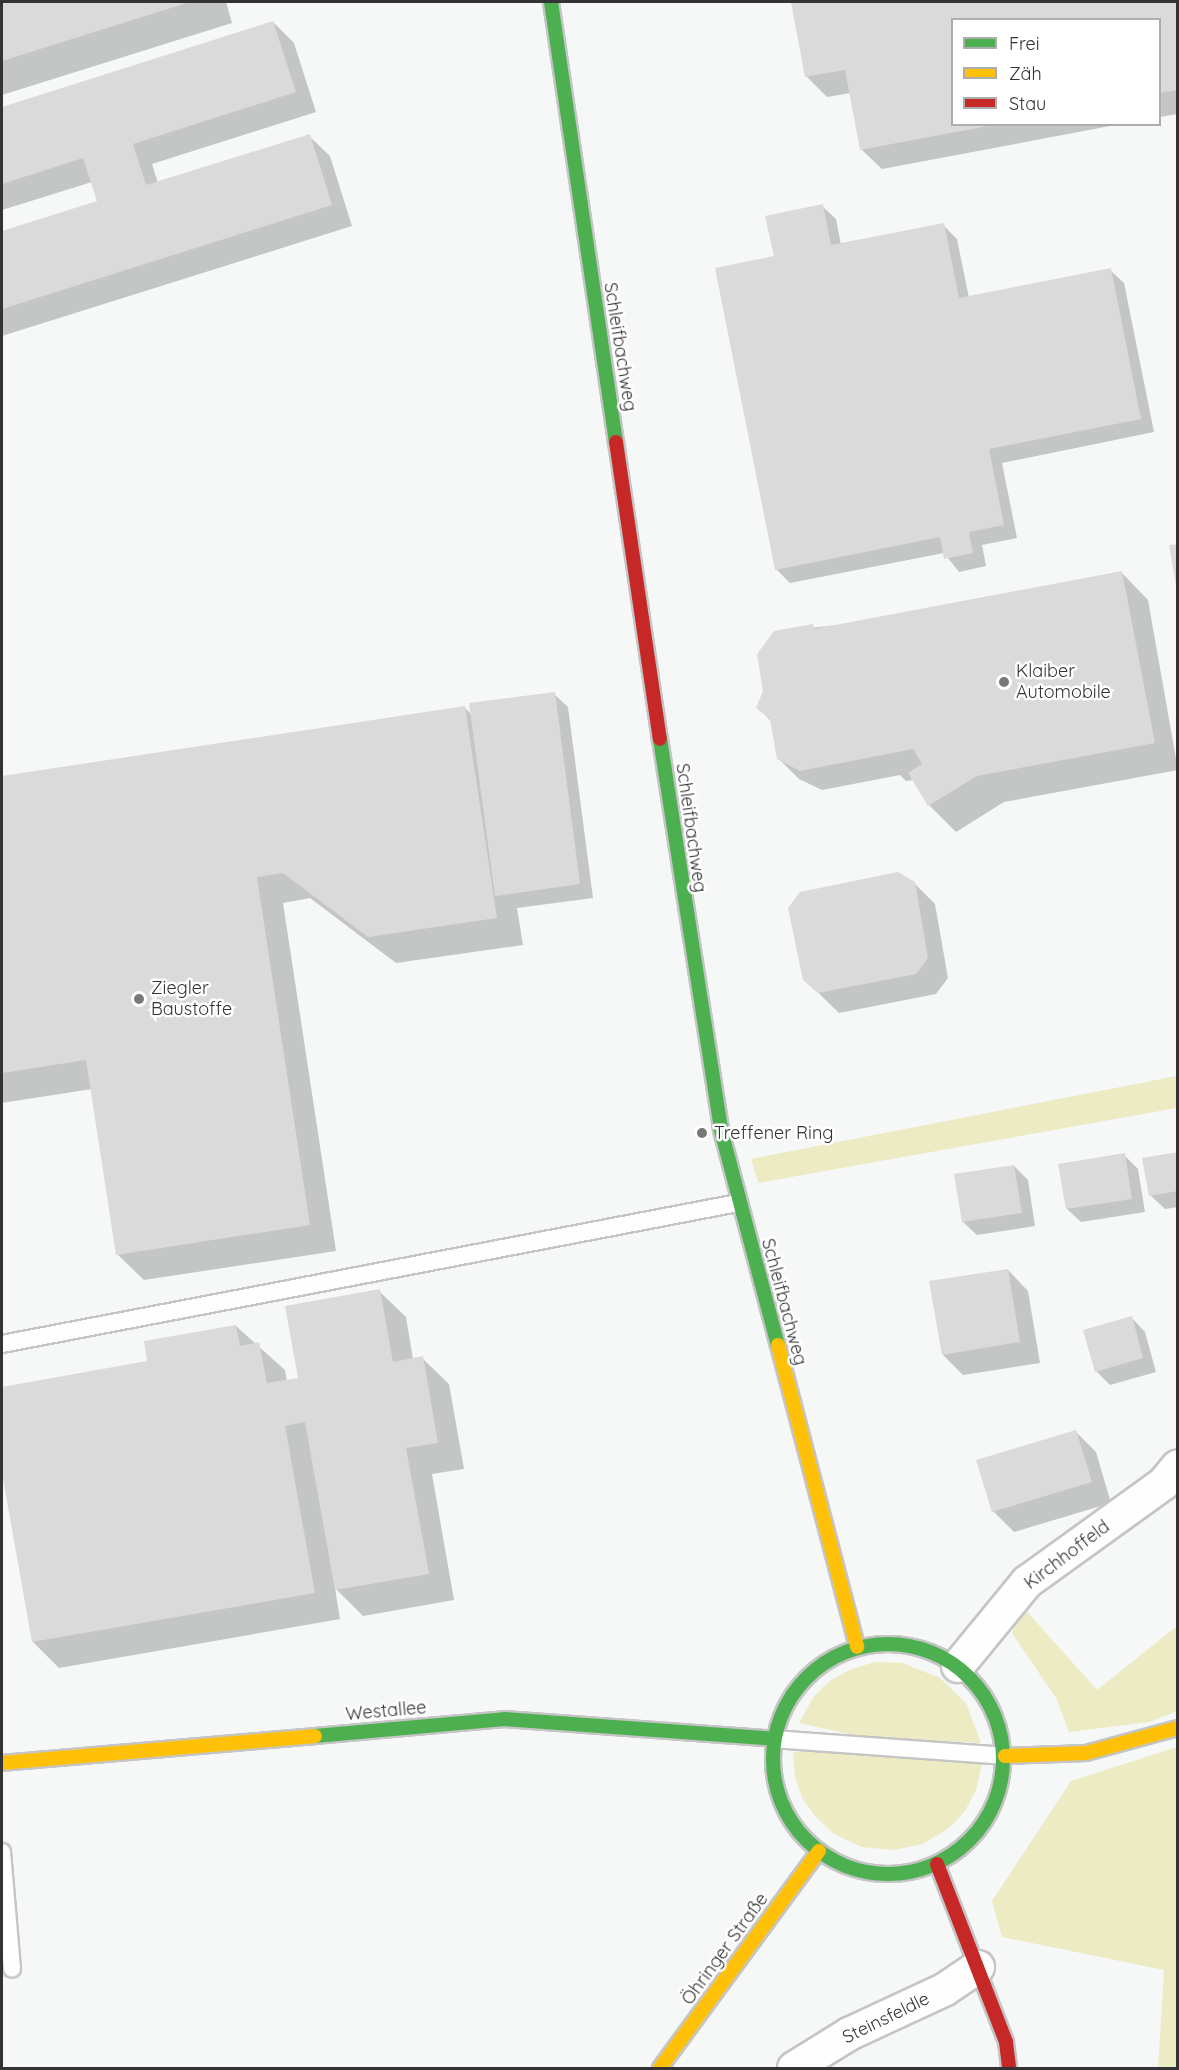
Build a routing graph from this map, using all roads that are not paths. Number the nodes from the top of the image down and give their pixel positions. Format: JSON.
{"nodes":[{"id":1,"x":551,"y":2,"type":"edge"},
{"id":2,"x":738,"y":1203,"type":"junction"},
{"id":3,"x":2,"y":1344,"type":"edge"},
{"id":4,"x":1173,"y":1481,"type":"edge"},
{"id":5,"x":857,"y":1647,"type":"junction"},
{"id":6,"x":958,"y":1666,"type":"junction"},
{"id":7,"x":1178,"y":1728,"type":"edge"},
{"id":8,"x":774,"y":1739,"type":"junction"},
{"id":9,"x":1005,"y":1756,"type":"junction"},
{"id":10,"x":2,"y":1763,"type":"edge"},
{"id":11,"x":819,"y":1851,"type":"junction"},
{"id":12,"x":2,"y":1852,"type":"edge"},
{"id":13,"x":937,"y":1864,"type":"junction"},
{"id":14,"x":978,"y":1967,"type":"junction"},
{"id":15,"x":12,"y":1969,"type":"dead end"},
{"id":16,"x":660,"y":2068,"type":"edge"},
{"id":17,"x":794,"y":2068,"type":"edge"},
{"id":18,"x":1009,"y":2068,"type":"edge"}],
"edges":[{"from":1,"to":2,"type":"main road","name":"Schleifbachweg"},
{"from":2,"to":3,"type":"lane"},
{"from":2,"to":5,"type":"main road","name":"Schleifbachweg"},
{"from":4,"to":6,"type":"street","name":"Kirchhoffeld"},
{"from":5,"to":6,"type":"main road"},
{"from":5,"to":8,"type":"main road"},
{"from":6,"to":9,"type":"main road"},
{"from":7,"to":9,"type":"main road"},
{"from":8,"to":9,"type":"lane"},
{"from":8,"to":10,"type":"main road","name":"Westallee"},
{"from":8,"to":11,"type":"main road"},
{"from":9,"to":13,"type":"main road"},
{"from":11,"to":13,"type":"main road"},
{"from":11,"to":16,"type":"main road","name":"Öhringer Straße"},
{"from":12,"to":15,"type":"lane"},
{"from":13,"to":14,"type":"main road"},
{"from":14,"to":17,"type":"street","name":"Steinsfeldle"},
{"from":14,"to":18,"type":"main road"}]}
